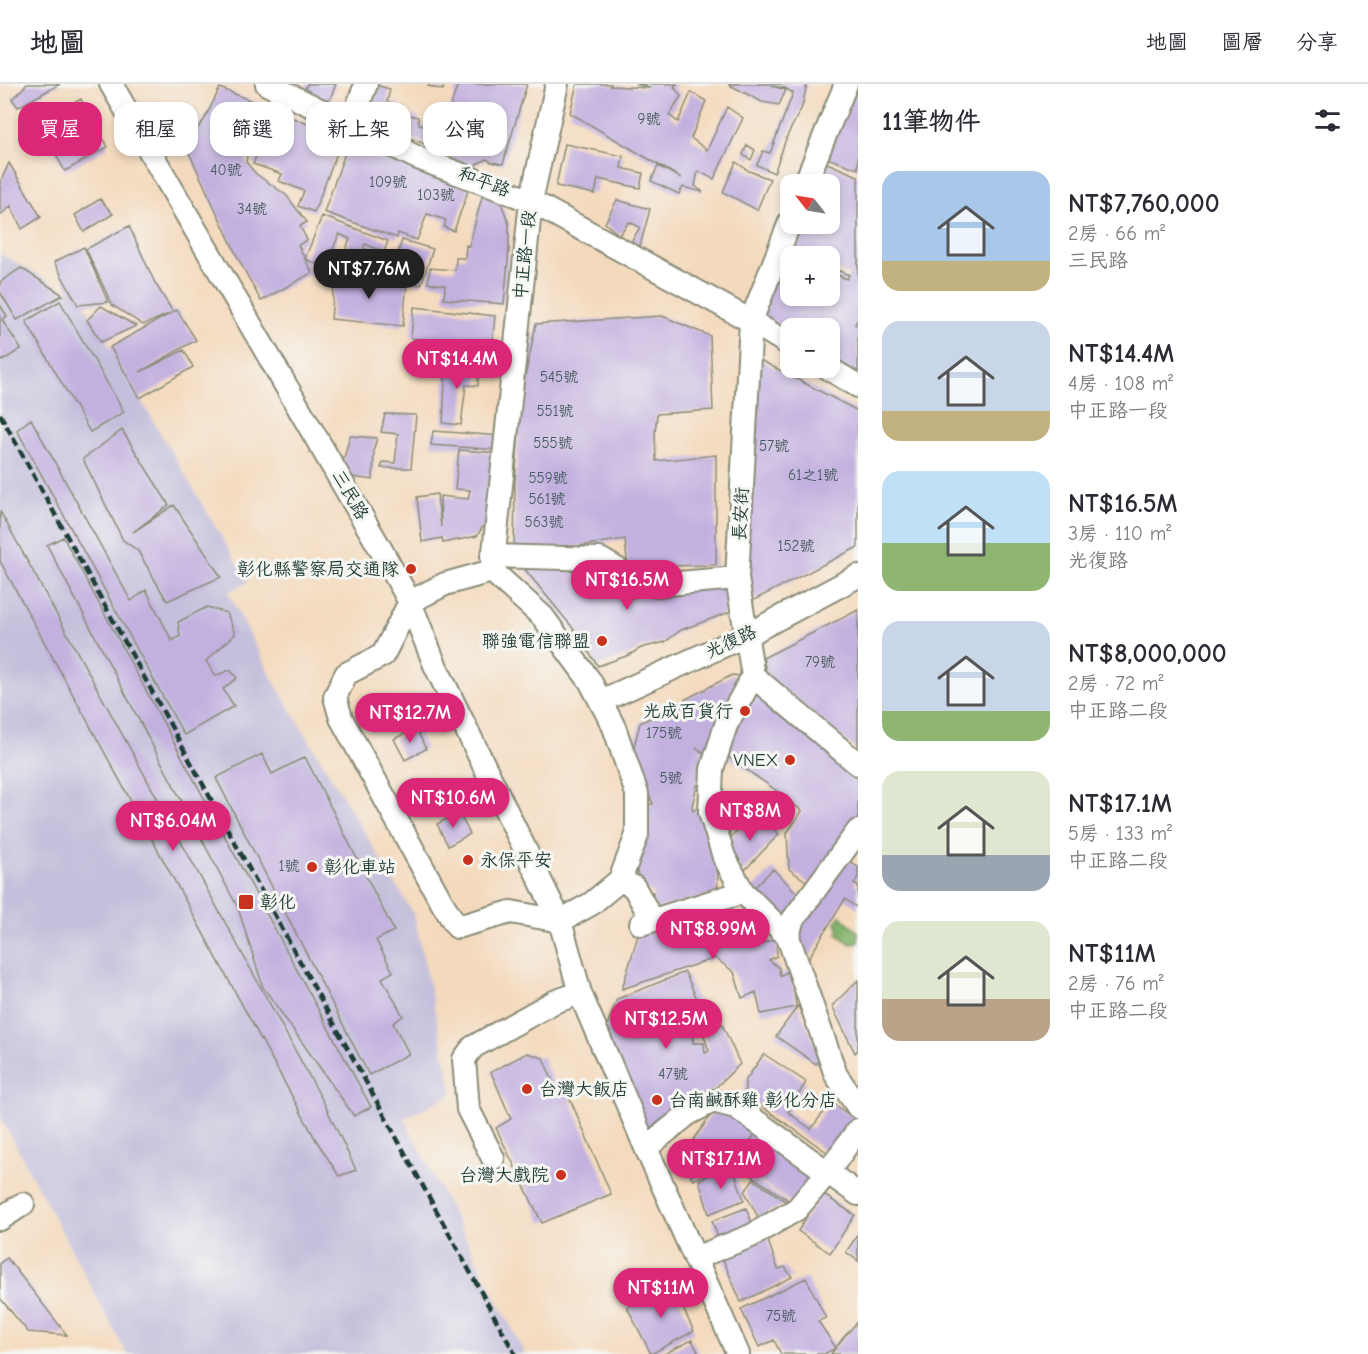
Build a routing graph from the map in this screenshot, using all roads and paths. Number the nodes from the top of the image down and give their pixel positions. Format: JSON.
{"nodes":[{"id":1,"x":111,"y":84,"type":"edge"},
{"id":2,"x":267,"y":84,"type":"edge"},
{"id":3,"x":366,"y":84,"type":"edge"},
{"id":4,"x":556,"y":84,"type":"edge"},
{"id":5,"x":846,"y":84,"type":"edge"},
{"id":6,"x":359,"y":102,"type":"edge"},
{"id":7,"x":306,"y":103,"type":"edge"},
{"id":8,"x":411,"y":154,"type":"edge"},
{"id":9,"x":810,"y":174,"type":"edge"},
{"id":10,"x":531,"y":201,"type":"junction"},
{"id":11,"x":785,"y":234,"type":"edge"},
{"id":12,"x":751,"y":321,"type":"junction"},
{"id":13,"x":780,"y":339,"type":"edge"},
{"id":14,"x":840,"y":375,"type":"edge"},
{"id":15,"x":858,"y":386,"type":"edge"},
{"id":16,"x":492,"y":563,"type":"junction"},
{"id":17,"x":858,"y":576,"type":"edge"},
{"id":18,"x":737,"y":578,"type":"junction"},
{"id":19,"x":410,"y":602,"type":"junction"},
{"id":20,"x":747,"y":635,"type":"junction"},
{"id":21,"x":753,"y":676,"type":"junction"},
{"id":22,"x":601,"y":701,"type":"junction"},
{"id":23,"x":858,"y":764,"type":"edge"},
{"id":24,"x":858,"y":831,"type":"edge"},
{"id":25,"x":620,"y":880,"type":"junction"},
{"id":26,"x":743,"y":892,"type":"junction"},
{"id":27,"x":560,"y":921,"type":"junction"},
{"id":28,"x":788,"y":937,"type":"junction"},
{"id":29,"x":580,"y":993,"type":"junction"},
{"id":30,"x":858,"y":1107,"type":"edge"},
{"id":31,"x":858,"y":1130,"type":"edge"},
{"id":32,"x":646,"y":1148,"type":"junction"},
{"id":33,"x":493,"y":1158,"type":"dead end"},
{"id":34,"x":827,"y":1173,"type":"junction"},
{"id":35,"x":858,"y":1194,"type":"edge"},
{"id":36,"x":23,"y":1204,"type":"dead end"},
{"id":37,"x":0,"y":1219,"type":"edge"},
{"id":38,"x":695,"y":1258,"type":"junction"},
{"id":39,"x":738,"y":1354,"type":"edge"}],
"edges":[{"from":1,"to":19,"type":"street","name":"三民路"},
{"from":2,"to":7,"type":"street","name":"和平路"},
{"from":3,"to":6,"type":"street"},
{"from":4,"to":10,"type":"street","name":"中正路一段"},
{"from":5,"to":9,"type":"street"},
{"from":8,"to":10,"type":"street","name":"和平路"},
{"from":10,"to":12,"type":"street","name":"和平路"},
{"from":10,"to":16,"type":"street","name":"中正路一段"},
{"from":11,"to":12,"type":"street","name":"長安街"},
{"from":12,"to":13,"type":"street","name":"和平路"},
{"from":12,"to":18,"type":"street","name":"長安街"},
{"from":14,"to":15,"type":"street"},
{"from":16,"to":18,"type":"street"},
{"from":16,"to":19,"type":"street"},
{"from":16,"to":22,"type":"street"},
{"from":17,"to":20,"type":"street","name":"光復路"},
{"from":18,"to":20,"type":"street","name":"長安街"},
{"from":19,"to":27,"type":"street","name":"三民路"},
{"from":19,"to":27,"type":"street"},
{"from":20,"to":21,"type":"street","name":"長安街"},
{"from":20,"to":22,"type":"street","name":"光復路"},
{"from":21,"to":23,"type":"street"},
{"from":21,"to":26,"type":"street"},
{"from":22,"to":25,"type":"street"},
{"from":24,"to":28,"type":"street"},
{"from":25,"to":26,"type":"street"},
{"from":25,"to":27,"type":"street"},
{"from":26,"to":28,"type":"street"},
{"from":27,"to":29,"type":"street","name":"三民路"},
{"from":28,"to":30,"type":"street"},
{"from":29,"to":32,"type":"street","name":"三民路"},
{"from":29,"to":33,"type":"street"},
{"from":31,"to":34,"type":"street"},
{"from":32,"to":34,"type":"street"},
{"from":32,"to":38,"type":"street","name":"三民路"},
{"from":34,"to":35,"type":"street"},
{"from":34,"to":38,"type":"street"},
{"from":36,"to":37,"type":"street"},
{"from":38,"to":39,"type":"street","name":"三民路"}]}
